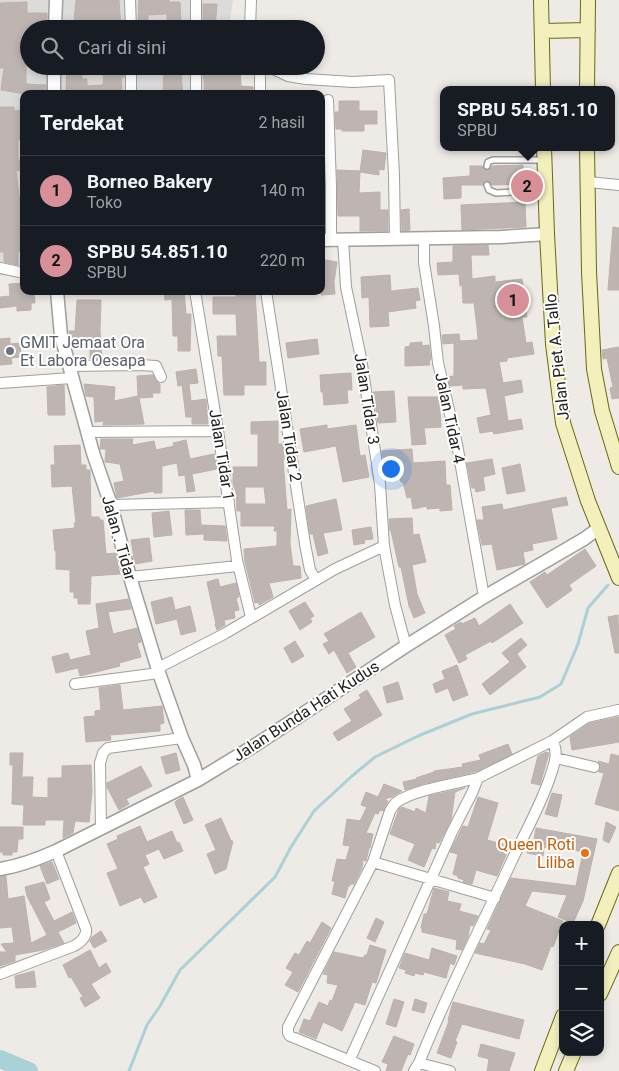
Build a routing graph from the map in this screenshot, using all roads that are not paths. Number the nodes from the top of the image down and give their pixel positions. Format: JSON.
{"nodes":[{"id":1,"x":55,"y":0,"type":"edge"},
{"id":2,"x":130,"y":0,"type":"edge"},
{"id":3,"x":196,"y":0,"type":"edge"},
{"id":4,"x":251,"y":0,"type":"edge"},
{"id":5,"x":541,"y":0,"type":"edge"},
{"id":6,"x":588,"y":0,"type":"edge"},
{"id":7,"x":55,"y":20,"type":"edge"},
{"id":8,"x":131,"y":20,"type":"edge"},
{"id":9,"x":196,"y":20,"type":"edge"},
{"id":10,"x":250,"y":20,"type":"edge"},
{"id":11,"x":588,"y":30,"type":"junction"},
{"id":12,"x":542,"y":31,"type":"junction"},
{"id":13,"x":54,"y":75,"type":"edge"},
{"id":14,"x":131,"y":75,"type":"edge"},
{"id":15,"x":196,"y":75,"type":"edge"},
{"id":16,"x":260,"y":75,"type":"edge"},
{"id":17,"x":286,"y":75,"type":"edge"},
{"id":18,"x":543,"y":86,"type":"edge"},
{"id":19,"x":587,"y":86,"type":"edge"},
{"id":20,"x":54,"y":90,"type":"edge"},
{"id":21,"x":131,"y":90,"type":"edge"},
{"id":22,"x":196,"y":90,"type":"edge"},
{"id":23,"x":260,"y":90,"type":"edge"},
{"id":24,"x":328,"y":100,"type":"dead end"},
{"id":25,"x":587,"y":151,"type":"edge"},
{"id":26,"x":544,"y":154,"type":"edge"},
{"id":27,"x":487,"y":166,"type":"dead end"},
{"id":28,"x":588,"y":182,"type":"junction"},
{"id":29,"x":487,"y":185,"type":"dead end"},
{"id":30,"x":619,"y":185,"type":"edge"},
{"id":31,"x":546,"y":190,"type":"junction"},
{"id":32,"x":547,"y":234,"type":"junction"},
{"id":33,"x":424,"y":238,"type":"junction"},
{"id":34,"x":396,"y":239,"type":"junction"},
{"id":35,"x":332,"y":240,"type":"edge"},
{"id":36,"x":0,"y":268,"type":"edge"},
{"id":37,"x":20,"y":272,"type":"edge"},
{"id":38,"x":57,"y":295,"type":"edge"},
{"id":39,"x":196,"y":295,"type":"edge"},
{"id":40,"x":267,"y":295,"type":"edge"},
{"id":41,"x":70,"y":372,"type":"junction"},
{"id":42,"x":161,"y":377,"type":"dead end"},
{"id":43,"x":0,"y":383,"type":"edge"},
{"id":44,"x":218,"y":431,"type":"junction"},
{"id":45,"x":87,"y":432,"type":"junction"},
{"id":46,"x":619,"y":467,"type":"edge"},
{"id":47,"x":229,"y":502,"type":"junction"},
{"id":48,"x":110,"y":505,"type":"junction"},
{"id":49,"x":599,"y":528,"type":"junction"},
{"id":50,"x":384,"y":546,"type":"junction"},
{"id":51,"x":238,"y":566,"type":"junction"},
{"id":52,"x":130,"y":577,"type":"junction"},
{"id":53,"x":619,"y":578,"type":"edge"},
{"id":54,"x":316,"y":580,"type":"junction"},
{"id":55,"x":484,"y":597,"type":"junction"},
{"id":56,"x":251,"y":617,"type":"junction"},
{"id":57,"x":406,"y":646,"type":"junction"},
{"id":58,"x":158,"y":670,"type":"junction"},
{"id":59,"x":75,"y":684,"type":"dead end"},
{"id":60,"x":618,"y":710,"type":"edge"},
{"id":61,"x":182,"y":738,"type":"junction"},
{"id":62,"x":552,"y":741,"type":"junction"},
{"id":63,"x":556,"y":758,"type":"junction"},
{"id":64,"x":594,"y":767,"type":"dead end"},
{"id":65,"x":478,"y":778,"type":"junction"},
{"id":66,"x":198,"y":780,"type":"junction"},
{"id":67,"x":101,"y":829,"type":"junction"},
{"id":68,"x":56,"y":851,"type":"junction"},
{"id":69,"x":373,"y":862,"type":"junction"},
{"id":70,"x":0,"y":869,"type":"edge"},
{"id":71,"x":619,"y":873,"type":"edge"},
{"id":72,"x":430,"y":880,"type":"junction"},
{"id":73,"x":495,"y":898,"type":"junction"},
{"id":74,"x":600,"y":921,"type":"edge"},
{"id":75,"x":619,"y":952,"type":"edge"},
{"id":76,"x":0,"y":974,"type":"edge"},
{"id":77,"x":604,"y":985,"type":"edge"},
{"id":78,"x":559,"y":1026,"type":"edge"},
{"id":79,"x":572,"y":1056,"type":"edge"},
{"id":80,"x":350,"y":1059,"type":"junction"},
{"id":81,"x":416,"y":1067,"type":"edge"},
{"id":82,"x":375,"y":1071,"type":"edge"},
{"id":83,"x":450,"y":1071,"type":"edge"},
{"id":84,"x":542,"y":1071,"type":"edge"},
{"id":85,"x":566,"y":1071,"type":"edge"}],
"edges":[{"from":1,"to":7,"type":"street"},
{"from":2,"to":8,"type":"street"},
{"from":3,"to":9,"type":"street"},
{"from":4,"to":10,"type":"street"},
{"from":5,"to":12,"type":"main road"},
{"from":6,"to":11,"type":"main road"},
{"from":11,"to":12,"type":"main road"},
{"from":11,"to":19,"type":"main road"},
{"from":12,"to":18,"type":"main road"},
{"from":13,"to":20,"type":"street"},
{"from":14,"to":21,"type":"street"},
{"from":15,"to":22,"type":"street"},
{"from":16,"to":23,"type":"street"},
{"from":17,"to":34,"type":"street"},
{"from":24,"to":35,"type":"street","name":"Jalan Tidar 3"},
{"from":25,"to":28,"type":"main road"},
{"from":26,"to":27,"type":"lane"},
{"from":26,"to":31,"type":"main road","name":"Jalan Piet A. Tallo"},
{"from":28,"to":30,"type":"street"},
{"from":28,"to":46,"type":"main road"},
{"from":29,"to":31,"type":"lane"},
{"from":31,"to":32,"type":"main road","name":"Jalan Piet A. Tallo"},
{"from":32,"to":33,"type":"street"},
{"from":32,"to":49,"type":"main road","name":"Jalan Piet A. Tallo"},
{"from":33,"to":34,"type":"street"},
{"from":33,"to":55,"type":"street","name":"Jalan Tidar 4"},
{"from":34,"to":35,"type":"street"},
{"from":35,"to":50,"type":"street","name":"Jalan Tidar 3"},
{"from":36,"to":37,"type":"street"},
{"from":38,"to":41,"type":"street","name":"Jalan . Tidar"},
{"from":39,"to":44,"type":"street","name":"Jalan Tidar 1"},
{"from":40,"to":54,"type":"street","name":"Jalan Tidar 2"},
{"from":41,"to":42,"type":"street"},
{"from":41,"to":43,"type":"street"},
{"from":41,"to":45,"type":"street","name":"Jalan . Tidar"},
{"from":44,"to":45,"type":"street"},
{"from":44,"to":47,"type":"street","name":"Jalan Tidar 1"},
{"from":45,"to":48,"type":"street","name":"Jalan . Tidar"},
{"from":47,"to":48,"type":"street"},
{"from":47,"to":51,"type":"street","name":"Jalan Tidar 1"},
{"from":48,"to":52,"type":"street","name":"Jalan . Tidar"},
{"from":49,"to":53,"type":"main road","name":"Jalan Piet A. Tallo"},
{"from":49,"to":55,"type":"street","name":"Jalan Bunda Hati Kudus"},
{"from":50,"to":54,"type":"street"},
{"from":50,"to":57,"type":"street","name":"Jalan Tidar 3"},
{"from":51,"to":52,"type":"street"},
{"from":51,"to":56,"type":"street","name":"Jalan Tidar 1"},
{"from":52,"to":58,"type":"street","name":"Jalan . Tidar"},
{"from":54,"to":56,"type":"street"},
{"from":55,"to":57,"type":"street","name":"Jalan Bunda Hati Kudus"},
{"from":56,"to":58,"type":"street"},
{"from":57,"to":66,"type":"street","name":"Jalan Bunda Hati Kudus"},
{"from":58,"to":59,"type":"street"},
{"from":58,"to":61,"type":"street","name":"Jalan . Tidar"},
{"from":60,"to":62,"type":"street"},
{"from":61,"to":66,"type":"street","name":"Jalan . Tidar"},
{"from":61,"to":67,"type":"street"},
{"from":62,"to":63,"type":"street"},
{"from":62,"to":65,"type":"street"},
{"from":63,"to":64,"type":"street"},
{"from":63,"to":73,"type":"street"},
{"from":65,"to":69,"type":"street"},
{"from":65,"to":72,"type":"street"},
{"from":66,"to":67,"type":"street","name":"Jalan Bunda Hati Kudus"},
{"from":67,"to":68,"type":"street","name":"Jalan Bunda Hati Kudus"},
{"from":68,"to":70,"type":"street","name":"Jalan Bunda Hati Kudus"},
{"from":68,"to":76,"type":"street"},
{"from":69,"to":72,"type":"street"},
{"from":69,"to":80,"type":"street"},
{"from":71,"to":74,"type":"main road"},
{"from":72,"to":73,"type":"street"},
{"from":72,"to":80,"type":"street"},
{"from":73,"to":81,"type":"street"},
{"from":75,"to":77,"type":"main road"},
{"from":78,"to":84,"type":"main road"},
{"from":79,"to":85,"type":"main road"},
{"from":80,"to":82,"type":"street"},
{"from":81,"to":83,"type":"street"}]}
